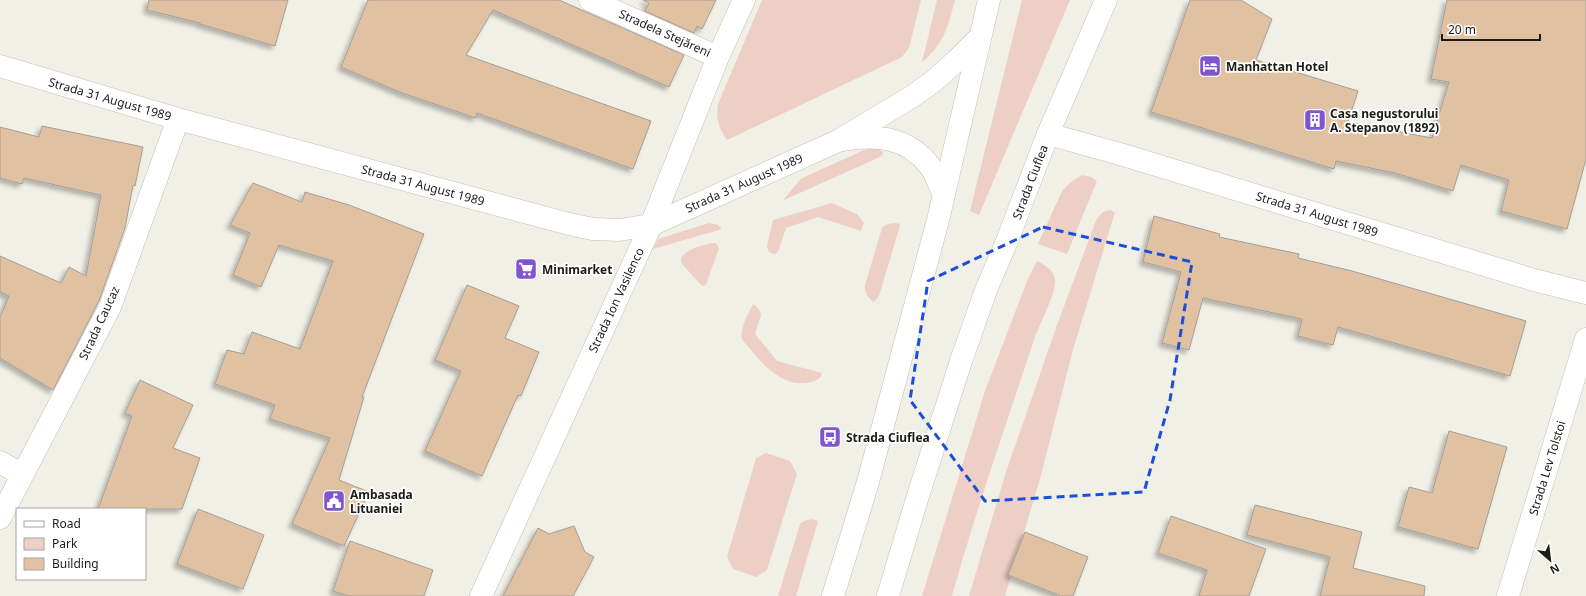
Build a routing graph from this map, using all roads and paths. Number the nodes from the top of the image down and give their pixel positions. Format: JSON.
{"nodes":[{"id":1,"x":590,"y":0,"type":"edge"},
{"id":2,"x":744,"y":0,"type":"edge"},
{"id":3,"x":989,"y":0,"type":"edge"},
{"id":4,"x":1106,"y":0,"type":"edge"},
{"id":5,"x":980,"y":37,"type":"junction"},
{"id":6,"x":718,"y":57,"type":"junction"},
{"id":7,"x":0,"y":66,"type":"edge"},
{"id":8,"x":178,"y":119,"type":"junction"},
{"id":9,"x":1048,"y":134,"type":"junction"},
{"id":10,"x":838,"y":141,"type":"junction"},
{"id":11,"x":944,"y":194,"type":"junction"},
{"id":12,"x":651,"y":225,"type":"junction"},
{"id":13,"x":1586,"y":293,"type":"edge"},
{"id":14,"x":1586,"y":339,"type":"edge"},
{"id":15,"x":0,"y":462,"type":"edge"},
{"id":16,"x":22,"y":475,"type":"junction"},
{"id":17,"x":0,"y":518,"type":"edge"},
{"id":18,"x":481,"y":596,"type":"edge"},
{"id":19,"x":833,"y":596,"type":"edge"},
{"id":20,"x":888,"y":596,"type":"edge"},
{"id":21,"x":1508,"y":596,"type":"edge"}],
"edges":[{"from":1,"to":6,"type":"main road","name":"Stradela Stejăreni"},
{"from":2,"to":6,"type":"main road","name":"Strada Ion Vasilenco"},
{"from":3,"to":5,"type":"main road"},
{"from":4,"to":9,"type":"main road","name":"Strada Ciuflea"},
{"from":5,"to":10,"type":"main road","name":"Strada 31 August 1989"},
{"from":5,"to":11,"type":"main road"},
{"from":6,"to":12,"type":"main road","name":"Strada Ion Vasilenco"},
{"from":7,"to":8,"type":"main road","name":"Strada 31 August 1989"},
{"from":8,"to":12,"type":"main road","name":"Strada 31 August 1989"},
{"from":8,"to":16,"type":"main road","name":"Strada Caucaz"},
{"from":9,"to":13,"type":"main road","name":"Strada 31 August 1989"},
{"from":9,"to":20,"type":"main road","name":"Strada Ciuflea"},
{"from":10,"to":11,"type":"main road","name":"Strada 31 August 1989"},
{"from":10,"to":12,"type":"main road","name":"Strada 31 August 1989"},
{"from":11,"to":19,"type":"main road"},
{"from":12,"to":18,"type":"main road","name":"Strada Ion Vasilenco"},
{"from":14,"to":21,"type":"main road","name":"Strada Lev Tolstoi"},
{"from":15,"to":16,"type":"main road"},
{"from":16,"to":17,"type":"main road","name":"Strada Caucaz"}]}
